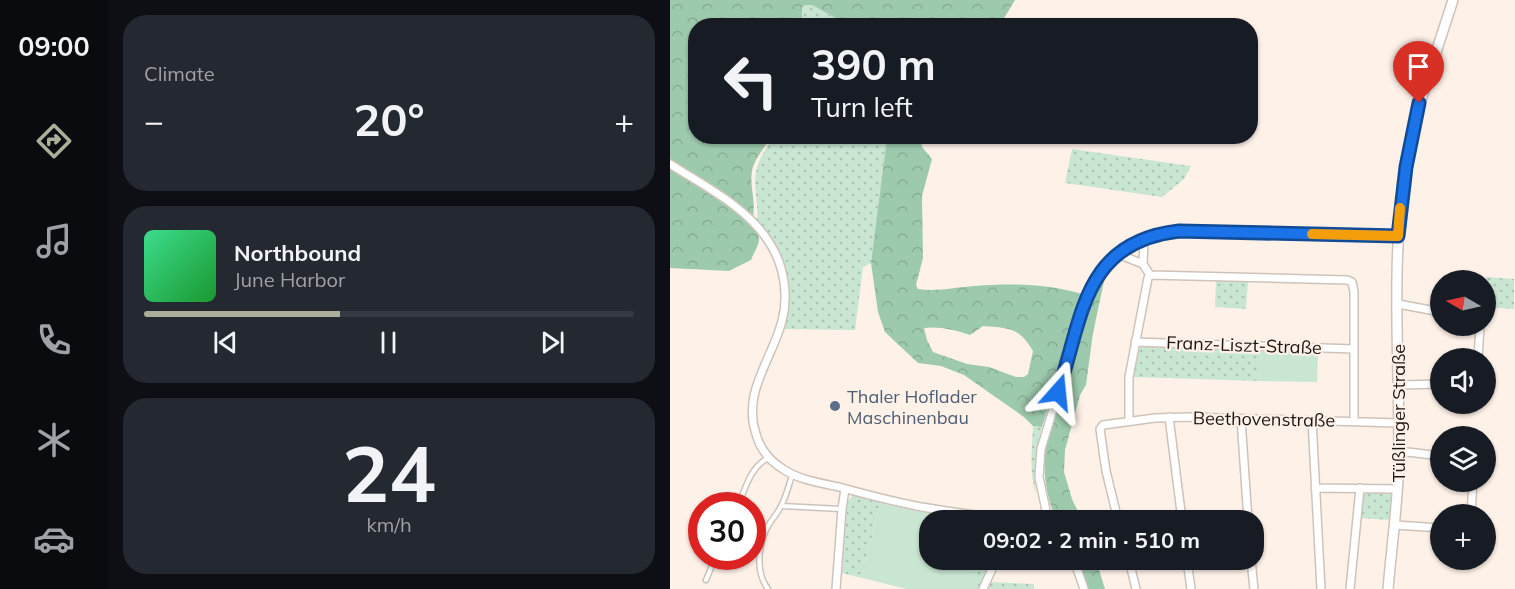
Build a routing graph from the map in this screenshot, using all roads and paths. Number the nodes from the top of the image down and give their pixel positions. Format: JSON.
{"nodes":[{"id":1,"x":1453,"y":0,"type":"edge"},
{"id":2,"x":670,"y":164,"type":"edge"},
{"id":3,"x":1398,"y":236,"type":"junction"},
{"id":4,"x":1144,"y":240,"type":"junction"},
{"id":5,"x":1118,"y":254,"type":"junction"},
{"id":6,"x":1143,"y":264,"type":"junction"},
{"id":7,"x":1150,"y":275,"type":"junction"},
{"id":8,"x":1398,"y":304,"type":"junction"},
{"id":9,"x":1430,"y":310,"type":"edge"},
{"id":10,"x":1135,"y":342,"type":"junction"},
{"id":11,"x":1354,"y":348,"type":"junction"},
{"id":12,"x":1430,"y":384,"type":"edge"},
{"id":13,"x":1398,"y":385,"type":"junction"},
{"id":14,"x":1169,"y":417,"type":"junction"},
{"id":15,"x":1241,"y":418,"type":"junction"},
{"id":16,"x":1129,"y":420,"type":"junction"},
{"id":17,"x":1312,"y":420,"type":"junction"},
{"id":18,"x":1354,"y":421,"type":"junction"},
{"id":19,"x":1399,"y":423,"type":"junction"},
{"id":20,"x":1399,"y":451,"type":"junction"},
{"id":21,"x":1430,"y":455,"type":"edge"},
{"id":22,"x":769,"y":457,"type":"junction"},
{"id":23,"x":792,"y":474,"type":"junction"},
{"id":24,"x":1315,"y":488,"type":"junction"},
{"id":25,"x":1360,"y":488,"type":"junction"},
{"id":26,"x":845,"y":489,"type":"junction"},
{"id":27,"x":1398,"y":489,"type":"junction"},
{"id":28,"x":744,"y":492,"type":"edge"},
{"id":29,"x":782,"y":506,"type":"junction"},
{"id":30,"x":842,"y":509,"type":"junction"},
{"id":31,"x":940,"y":510,"type":"edge"},
{"id":32,"x":1046,"y":510,"type":"edge"},
{"id":33,"x":1116,"y":510,"type":"edge"},
{"id":34,"x":1181,"y":510,"type":"edge"},
{"id":35,"x":1247,"y":510,"type":"edge"},
{"id":36,"x":1395,"y":525,"type":"junction"},
{"id":37,"x":1430,"y":527,"type":"edge"},
{"id":38,"x":710,"y":570,"type":"edge"},
{"id":39,"x":992,"y":570,"type":"edge"},
{"id":40,"x":1077,"y":570,"type":"edge"},
{"id":41,"x":1131,"y":570,"type":"edge"},
{"id":42,"x":1188,"y":570,"type":"edge"},
{"id":43,"x":1252,"y":570,"type":"edge"},
{"id":44,"x":706,"y":580,"type":"dead end"},
{"id":45,"x":768,"y":589,"type":"edge"},
{"id":46,"x":836,"y":589,"type":"edge"},
{"id":47,"x":983,"y":589,"type":"edge"},
{"id":48,"x":1084,"y":589,"type":"edge"},
{"id":49,"x":1136,"y":589,"type":"edge"},
{"id":50,"x":1191,"y":589,"type":"edge"},
{"id":51,"x":1254,"y":589,"type":"edge"},
{"id":52,"x":1321,"y":589,"type":"edge"},
{"id":53,"x":1350,"y":589,"type":"edge"},
{"id":54,"x":1388,"y":589,"type":"edge"}],
"edges":[{"from":1,"to":3,"type":"street","name":"Tüßlinger Straße"},
{"from":2,"to":22,"type":"street"},
{"from":3,"to":4,"type":"street"},
{"from":3,"to":8,"type":"street","name":"Tüßlinger Straße"},
{"from":4,"to":5,"type":"street"},
{"from":4,"to":6,"type":"street"},
{"from":5,"to":6,"type":"street"},
{"from":5,"to":32,"type":"street"},
{"from":6,"to":7,"type":"street"},
{"from":7,"to":10,"type":"street"},
{"from":7,"to":11,"type":"street"},
{"from":8,"to":9,"type":"street"},
{"from":8,"to":13,"type":"street","name":"Tüßlinger Straße"},
{"from":10,"to":11,"type":"street","name":"Franz-Liszt-Straße"},
{"from":10,"to":16,"type":"street"},
{"from":11,"to":18,"type":"street"},
{"from":12,"to":13,"type":"street"},
{"from":13,"to":19,"type":"street","name":"Tüßlinger Straße"},
{"from":14,"to":15,"type":"street","name":"Beethovenstraße"},
{"from":14,"to":16,"type":"street","name":"Beethovenstraße"},
{"from":14,"to":34,"type":"street"},
{"from":15,"to":17,"type":"street","name":"Beethovenstraße"},
{"from":15,"to":35,"type":"street"},
{"from":16,"to":33,"type":"street","name":"Beethovenstraße"},
{"from":17,"to":18,"type":"street","name":"Beethovenstraße"},
{"from":17,"to":24,"type":"street"},
{"from":18,"to":19,"type":"street","name":"Beethovenstraße"},
{"from":19,"to":20,"type":"street","name":"Tüßlinger Straße"},
{"from":20,"to":21,"type":"street"},
{"from":20,"to":27,"type":"street","name":"Tüßlinger Straße"},
{"from":22,"to":23,"type":"street"},
{"from":22,"to":28,"type":"lane"},
{"from":23,"to":26,"type":"street"},
{"from":23,"to":29,"type":"lane"},
{"from":24,"to":25,"type":"street"},
{"from":24,"to":52,"type":"street"},
{"from":25,"to":27,"type":"street"},
{"from":25,"to":53,"type":"street"},
{"from":26,"to":30,"type":"street"},
{"from":26,"to":31,"type":"street"},
{"from":27,"to":36,"type":"street","name":"Tüßlinger Straße"},
{"from":29,"to":30,"type":"lane"},
{"from":29,"to":45,"type":"lane"},
{"from":30,"to":46,"type":"street"},
{"from":36,"to":37,"type":"street"},
{"from":36,"to":54,"type":"street","name":"Tüßlinger Straße"},
{"from":38,"to":44,"type":"lane"},
{"from":39,"to":47,"type":"street"},
{"from":40,"to":48,"type":"street"},
{"from":41,"to":49,"type":"street"},
{"from":42,"to":50,"type":"street"},
{"from":43,"to":51,"type":"street"}]}
